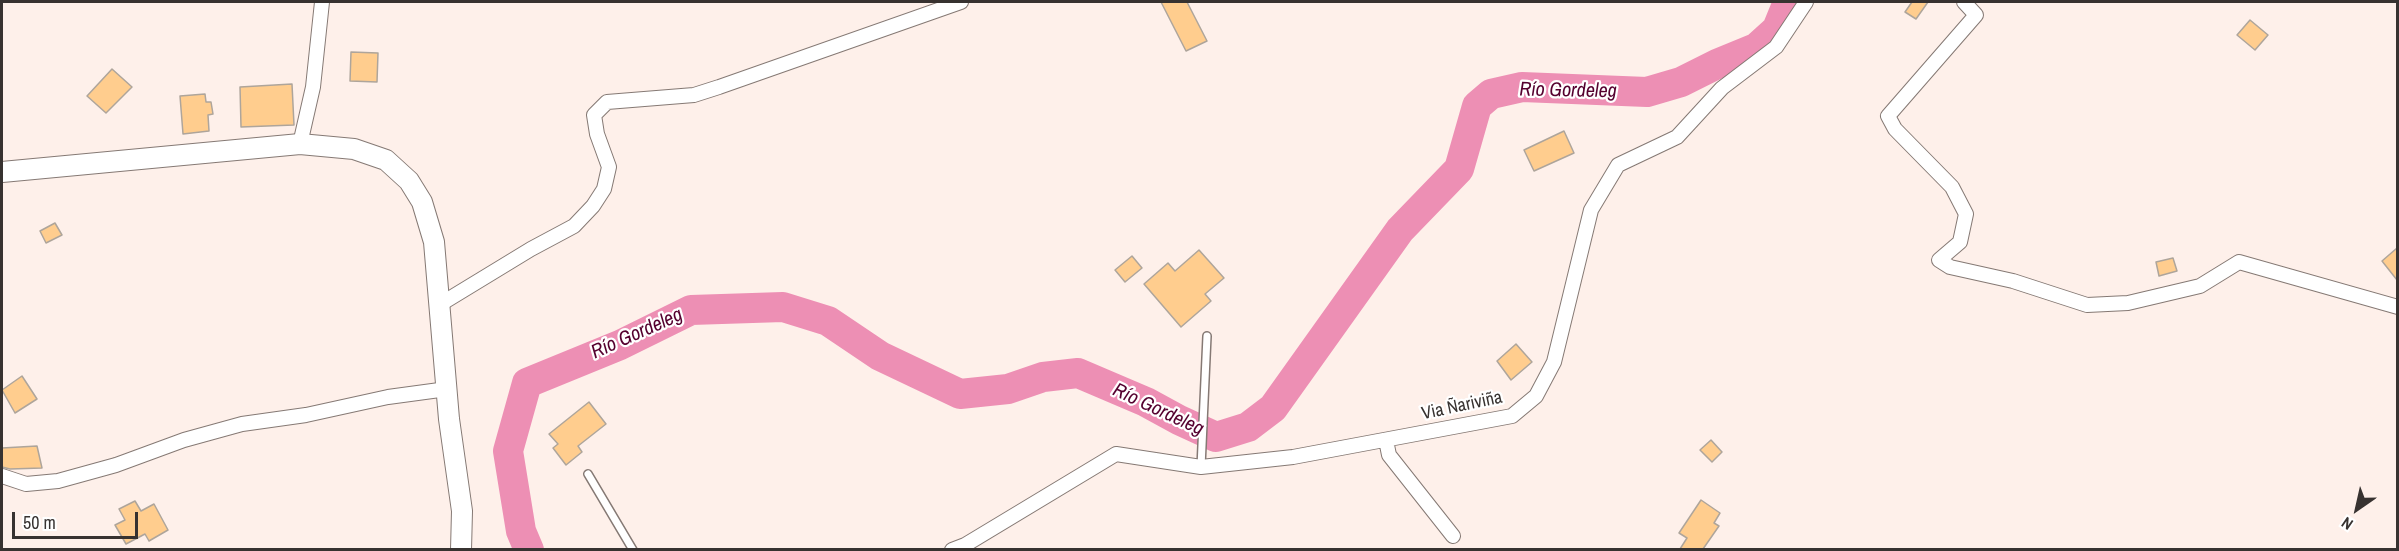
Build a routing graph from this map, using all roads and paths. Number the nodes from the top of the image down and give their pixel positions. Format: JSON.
{"nodes":[{"id":1,"x":322,"y":2,"type":"edge"},
{"id":2,"x":961,"y":2,"type":"edge"},
{"id":3,"x":1806,"y":2,"type":"edge"},
{"id":4,"x":1964,"y":2,"type":"edge"},
{"id":5,"x":300,"y":144,"type":"junction"},
{"id":6,"x":2,"y":172,"type":"edge"},
{"id":7,"x":439,"y":305,"type":"junction"},
{"id":8,"x":2397,"y":307,"type":"edge"},
{"id":9,"x":1207,"y":336,"type":"dead end"},
{"id":10,"x":447,"y":390,"type":"junction"},
{"id":11,"x":1386,"y":440,"type":"junction"},
{"id":12,"x":1201,"y":467,"type":"junction"},
{"id":13,"x":588,"y":474,"type":"dead end"},
{"id":14,"x":2,"y":476,"type":"edge"},
{"id":15,"x":1453,"y":536,"type":"dead end"},
{"id":16,"x":461,"y":549,"type":"edge"},
{"id":17,"x":633,"y":549,"type":"edge"},
{"id":18,"x":952,"y":549,"type":"edge"}],
"edges":[{"from":1,"to":5,"type":"street"},
{"from":2,"to":7,"type":"street"},
{"from":3,"to":11,"type":"street","name":"Via Ñariviña"},
{"from":4,"to":8,"type":"street"},
{"from":5,"to":6,"type":"street"},
{"from":5,"to":7,"type":"street"},
{"from":7,"to":10,"type":"street"},
{"from":9,"to":12,"type":"lane"},
{"from":10,"to":14,"type":"street"},
{"from":10,"to":16,"type":"street"},
{"from":11,"to":12,"type":"street","name":"Via Ñariviña"},
{"from":11,"to":15,"type":"street"},
{"from":12,"to":18,"type":"street","name":"Via Ñariviña"},
{"from":13,"to":17,"type":"lane"}]}
